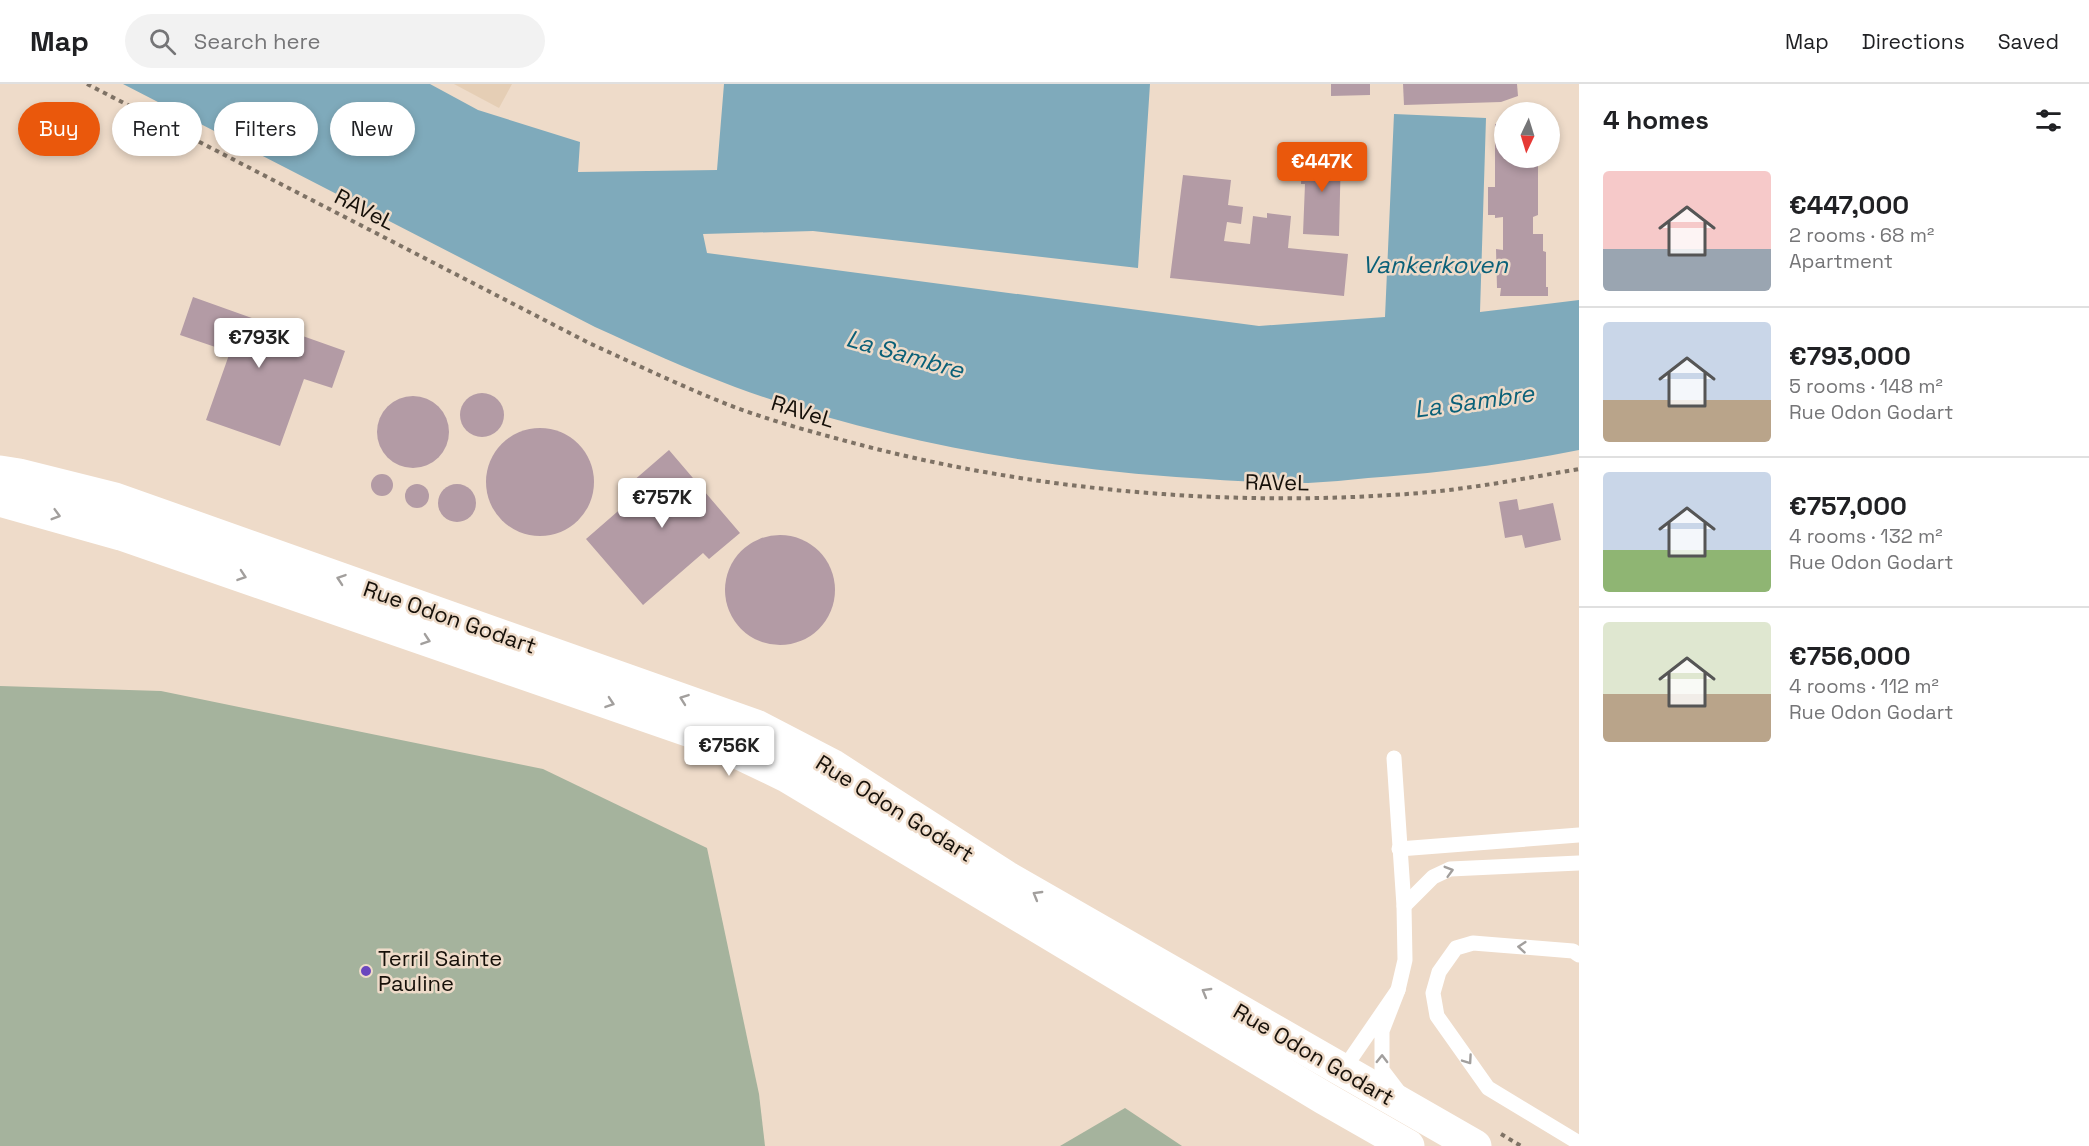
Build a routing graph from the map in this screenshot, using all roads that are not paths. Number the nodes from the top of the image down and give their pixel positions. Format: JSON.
{"nodes":[{"id":1,"x":0,"y":472,"type":"edge"},
{"id":2,"x":0,"y":500,"type":"edge"},
{"id":3,"x":1394,"y":758,"type":"dead end"},
{"id":4,"x":1579,"y":835,"type":"edge"},
{"id":5,"x":1399,"y":849,"type":"junction"},
{"id":6,"x":1579,"y":863,"type":"edge"},
{"id":7,"x":1404,"y":906,"type":"junction"},
{"id":8,"x":1579,"y":955,"type":"edge"},
{"id":9,"x":1398,"y":990,"type":"junction"},
{"id":10,"x":1343,"y":1071,"type":"junction"},
{"id":11,"x":1324,"y":1098,"type":"junction"},
{"id":12,"x":1410,"y":1108,"type":"junction"},
{"id":13,"x":1579,"y":1143,"type":"edge"},
{"id":14,"x":1408,"y":1146,"type":"edge"},
{"id":15,"x":1475,"y":1146,"type":"edge"}],
"edges":[{"from":10,"to":1,"type":"main road","name":"Rue Odon Godart","one_way":true},
{"from":2,"to":11,"type":"main road","name":"Rue Odon Godart","one_way":true},
{"from":3,"to":5,"type":"lane"},
{"from":4,"to":5,"type":"lane"},
{"from":5,"to":7,"type":"lane"},
{"from":7,"to":6,"type":"lane","one_way":true},
{"from":7,"to":9,"type":"lane"},
{"from":8,"to":13,"type":"lane","one_way":true},
{"from":9,"to":10,"type":"lane"},
{"from":12,"to":9,"type":"lane","one_way":true},
{"from":10,"to":11,"type":"lane"},
{"from":10,"to":12,"type":"main road","name":"Rue Odon Godart"},
{"from":11,"to":14,"type":"main road","name":"Rue Odon Godart"},
{"from":12,"to":15,"type":"main road","name":"Rue Odon Godart"}]}
